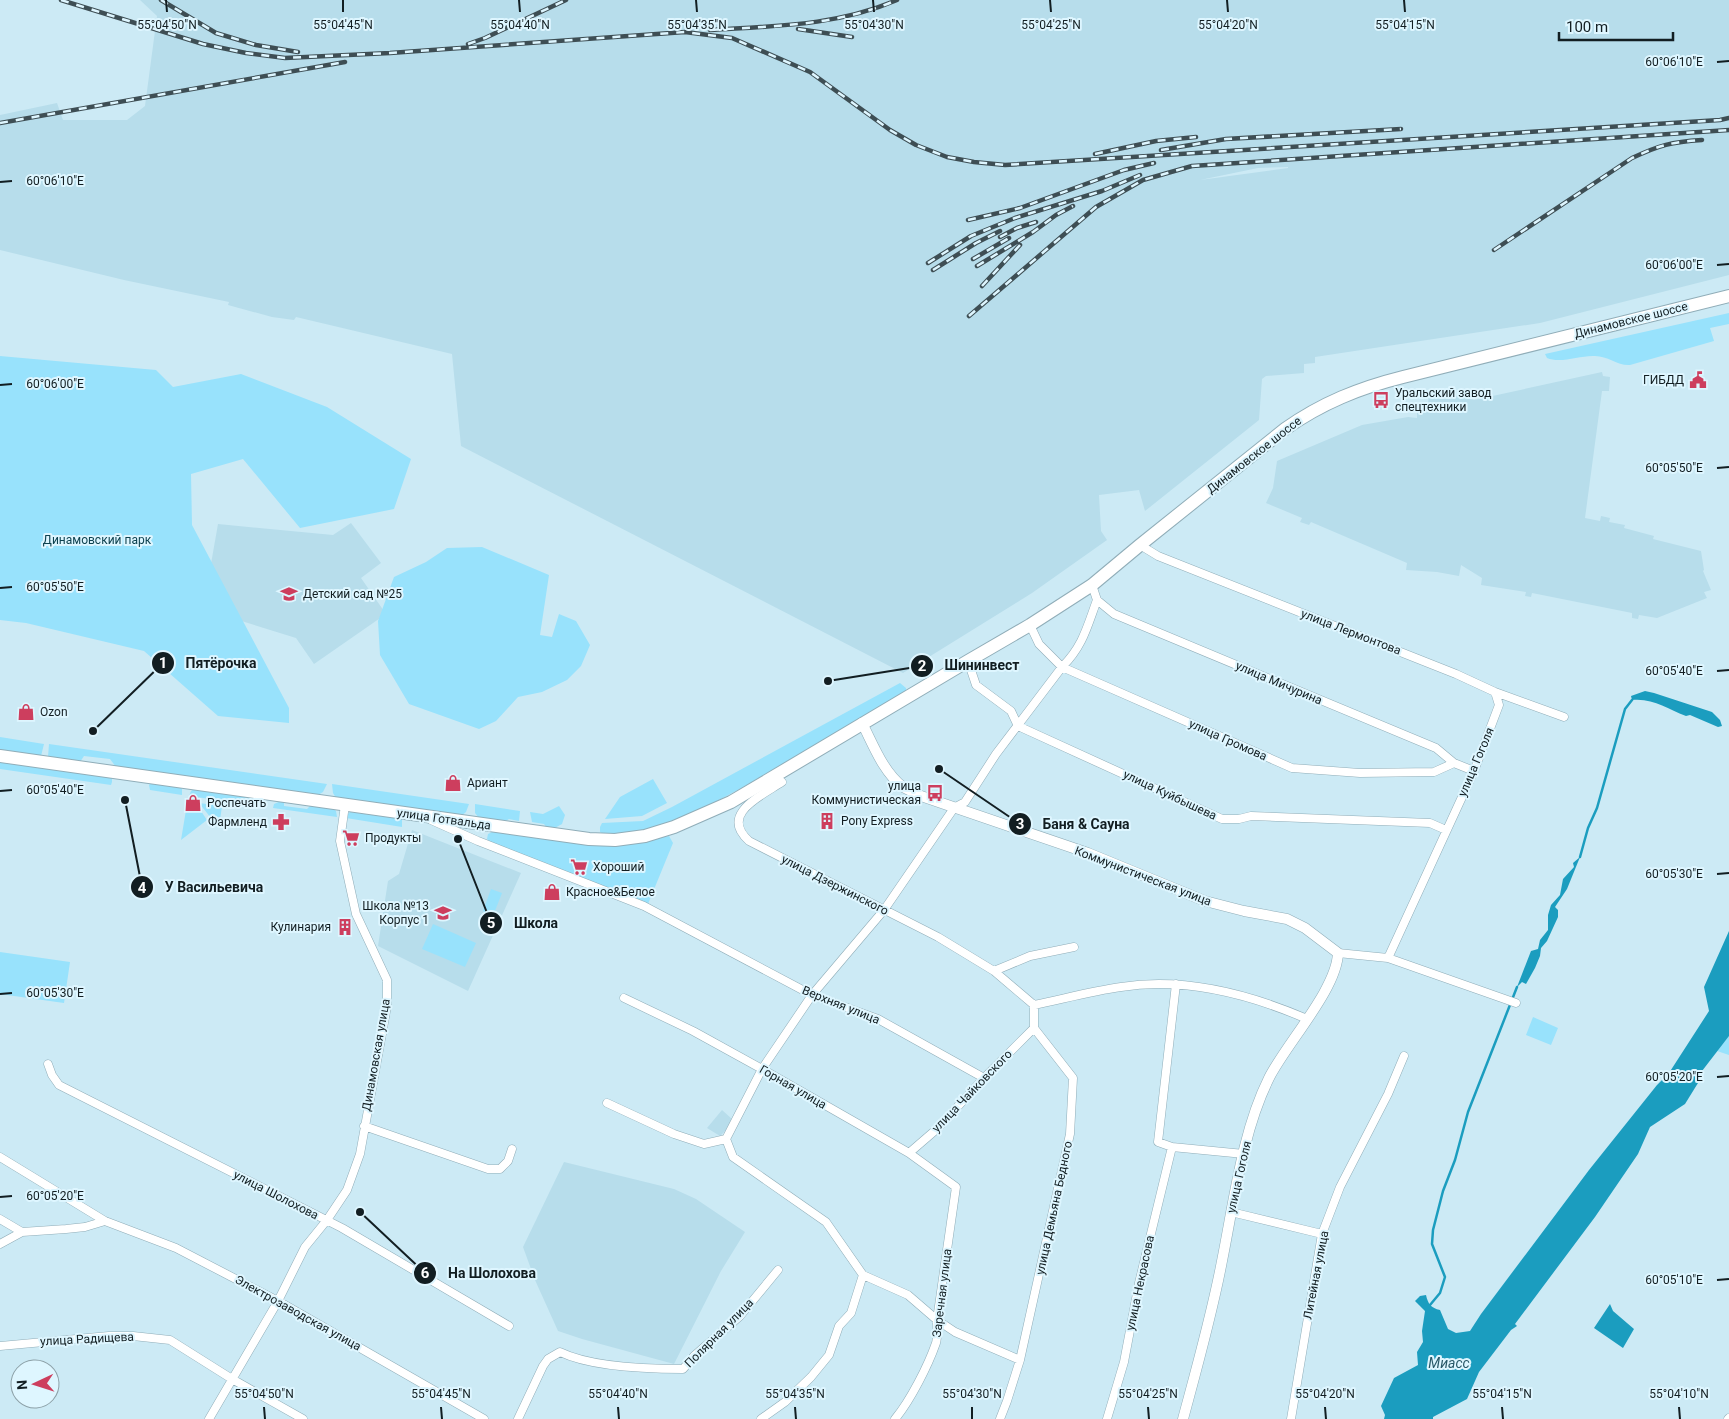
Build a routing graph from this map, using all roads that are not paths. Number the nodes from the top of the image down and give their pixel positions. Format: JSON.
{"nodes":[{"id":1,"x":1729,"y":296,"type":"edge"},
{"id":2,"x":1140,"y":545,"type":"junction"},
{"id":3,"x":1092,"y":585,"type":"junction"},
{"id":4,"x":1097,"y":600,"type":"junction"},
{"id":5,"x":1030,"y":625,"type":"junction"},
{"id":6,"x":968,"y":660,"type":"junction"},
{"id":7,"x":1062,"y":667,"type":"junction"},
{"id":8,"x":1495,"y":692,"type":"junction"},
{"id":9,"x":1564,"y":717,"type":"dead end"},
{"id":10,"x":862,"y":723,"type":"junction"},
{"id":11,"x":1018,"y":726,"type":"junction"},
{"id":12,"x":0,"y":756,"type":"edge"},
{"id":13,"x":1454,"y":763,"type":"junction"},
{"id":14,"x":1474,"y":771,"type":"junction"},
{"id":15,"x":782,"y":782,"type":"dead end"},
{"id":16,"x":345,"y":805,"type":"junction"},
{"id":17,"x":954,"y":808,"type":"junction"},
{"id":18,"x":420,"y":816,"type":"junction"},
{"id":19,"x":482,"y":824,"type":"junction"},
{"id":20,"x":1446,"y":830,"type":"junction"},
{"id":21,"x":478,"y":841,"type":"junction"},
{"id":22,"x":884,"y":910,"type":"junction"},
{"id":23,"x":1074,"y":947,"type":"dead end"},
{"id":24,"x":1338,"y":953,"type":"junction"},
{"id":25,"x":1388,"y":958,"type":"junction"},
{"id":26,"x":994,"y":971,"type":"junction"},
{"id":27,"x":1176,"y":984,"type":"junction"},
{"id":28,"x":812,"y":995,"type":"junction"},
{"id":29,"x":624,"y":998,"type":"dead end"},
{"id":30,"x":1516,"y":1003,"type":"dead end"},
{"id":31,"x":1034,"y":1005,"type":"junction"},
{"id":32,"x":1307,"y":1019,"type":"junction"},
{"id":33,"x":1034,"y":1028,"type":"junction"},
{"id":34,"x":1404,"y":1056,"type":"dead end"},
{"id":35,"x":48,"y":1064,"type":"dead end"},
{"id":36,"x":762,"y":1069,"type":"junction"},
{"id":37,"x":984,"y":1078,"type":"junction"},
{"id":38,"x":607,"y":1103,"type":"dead end"},
{"id":39,"x":364,"y":1126,"type":"junction"},
{"id":40,"x":726,"y":1139,"type":"junction"},
{"id":41,"x":1172,"y":1147,"type":"junction"},
{"id":42,"x":512,"y":1149,"type":"dead end"},
{"id":43,"x":909,"y":1153,"type":"junction"},
{"id":44,"x":1244,"y":1154,"type":"junction"},
{"id":45,"x":0,"y":1157,"type":"edge"},
{"id":46,"x":956,"y":1187,"type":"joint"},
{"id":47,"x":1231,"y":1212,"type":"junction"},
{"id":48,"x":0,"y":1219,"type":"edge"},
{"id":49,"x":327,"y":1220,"type":"junction"},
{"id":50,"x":105,"y":1221,"type":"junction"},
{"id":51,"x":22,"y":1232,"type":"junction"},
{"id":52,"x":1322,"y":1234,"type":"junction"},
{"id":53,"x":0,"y":1244,"type":"edge"},
{"id":54,"x":778,"y":1270,"type":"dead end"},
{"id":55,"x":863,"y":1275,"type":"junction"},
{"id":56,"x":278,"y":1301,"type":"junction"},
{"id":57,"x":937,"y":1320,"type":"junction"},
{"id":58,"x":509,"y":1326,"type":"dead end"},
{"id":59,"x":0,"y":1346,"type":"edge"},
{"id":60,"x":1020,"y":1360,"type":"junction"},
{"id":61,"x":232,"y":1380,"type":"junction"},
{"id":62,"x":208,"y":1419,"type":"edge"},
{"id":63,"x":303,"y":1419,"type":"edge"},
{"id":64,"x":484,"y":1419,"type":"edge"},
{"id":65,"x":518,"y":1419,"type":"edge"},
{"id":66,"x":761,"y":1419,"type":"edge"},
{"id":67,"x":895,"y":1419,"type":"edge"},
{"id":68,"x":1000,"y":1419,"type":"edge"},
{"id":69,"x":1107,"y":1419,"type":"edge"},
{"id":70,"x":1183,"y":1419,"type":"edge"},
{"id":71,"x":1291,"y":1419,"type":"edge"}],
"edges":[{"from":1,"to":2,"type":"main road","name":"Динамовское шоссе"},
{"from":2,"to":3,"type":"main road","name":"Динамовское шоссе"},
{"from":2,"to":8,"type":"street","name":"улица Лермонтова"},
{"from":3,"to":4,"type":"street"},
{"from":3,"to":5,"type":"main road","name":"Динамовское шоссе"},
{"from":4,"to":7,"type":"street"},
{"from":4,"to":13,"type":"street","name":"улица Мичурина"},
{"from":5,"to":6,"type":"main road","name":"Динамовское шоссе"},
{"from":5,"to":7,"type":"street","name":"улица Громова"},
{"from":6,"to":10,"type":"main road","name":"Динамовское шоссе"},
{"from":6,"to":11,"type":"street"},
{"from":7,"to":11,"type":"street"},
{"from":7,"to":13,"type":"street","name":"улица Громова"},
{"from":8,"to":9,"type":"street","name":"улица Лермонтова"},
{"from":8,"to":14,"type":"street","name":"улица Гоголя"},
{"from":10,"to":17,"type":"street","name":"Коммунистическая улица"},
{"from":10,"to":19,"type":"main road","name":"улица Готвальда"},
{"from":11,"to":17,"type":"street"},
{"from":11,"to":20,"type":"street","name":"улица Куйбышева"},
{"from":12,"to":16,"type":"main road","name":"улица Готвальда"},
{"from":13,"to":14,"type":"street","name":"улица Мичурина"},
{"from":14,"to":20,"type":"street","name":"улица Гоголя"},
{"from":15,"to":22,"type":"street","name":"улица Дзержинского"},
{"from":16,"to":18,"type":"main road","name":"улица Готвальда"},
{"from":16,"to":39,"type":"street","name":"Динамовская улица"},
{"from":17,"to":22,"type":"street"},
{"from":17,"to":24,"type":"street","name":"Коммунистическая улица"},
{"from":18,"to":19,"type":"main road","name":"улица Готвальда"},
{"from":18,"to":21,"type":"street","name":"Верхняя улица"},
{"from":19,"to":21,"type":"street"},
{"from":20,"to":25,"type":"street","name":"улица Гоголя"},
{"from":21,"to":28,"type":"street","name":"Верхняя улица"},
{"from":22,"to":26,"type":"street","name":"улица Дзержинского"},
{"from":22,"to":28,"type":"street"},
{"from":23,"to":26,"type":"street"},
{"from":24,"to":25,"type":"street"},
{"from":24,"to":32,"type":"street","name":"улица Гоголя"},
{"from":25,"to":30,"type":"street"},
{"from":26,"to":31,"type":"street","name":"улица Дзержинского"},
{"from":27,"to":31,"type":"street"},
{"from":27,"to":32,"type":"street"},
{"from":27,"to":41,"type":"street"},
{"from":28,"to":36,"type":"street"},
{"from":28,"to":37,"type":"street","name":"Верхняя улица"},
{"from":29,"to":36,"type":"street","name":"Горная улица"},
{"from":31,"to":33,"type":"street"},
{"from":32,"to":44,"type":"street","name":"улица Гоголя"},
{"from":33,"to":37,"type":"street","name":"улица Чайковского"},
{"from":33,"to":60,"type":"street","name":"улица Демьяна Бедного"},
{"from":34,"to":52,"type":"street","name":"Литейная улица"},
{"from":35,"to":49,"type":"street","name":"улица Шолохова"},
{"from":36,"to":40,"type":"street"},
{"from":36,"to":43,"type":"street","name":"Горная улица"},
{"from":37,"to":43,"type":"street","name":"улица Чайковского"},
{"from":38,"to":40,"type":"street"},
{"from":39,"to":42,"type":"street","name":"Динамовская улица"},
{"from":39,"to":49,"type":"street","name":"Динамовская улица"},
{"from":40,"to":55,"type":"street"},
{"from":41,"to":44,"type":"street"},
{"from":41,"to":69,"type":"street","name":"улица Некрасова"},
{"from":43,"to":46,"type":"street","name":"Горная улица"},
{"from":44,"to":47,"type":"street","name":"улица Гоголя"},
{"from":45,"to":50,"type":"street","name":"Электрозаводская улица"},
{"from":46,"to":57,"type":"street","name":"Заречная улица"},
{"from":47,"to":52,"type":"street"},
{"from":47,"to":70,"type":"street","name":"улица Гоголя"},
{"from":48,"to":51,"type":"street"},
{"from":49,"to":56,"type":"street","name":"Динамовская улица"},
{"from":49,"to":58,"type":"street","name":"улица Шолохова"},
{"from":50,"to":51,"type":"street"},
{"from":50,"to":56,"type":"street","name":"Электрозаводская улица"},
{"from":51,"to":53,"type":"street"},
{"from":52,"to":71,"type":"street","name":"Литейная улица"},
{"from":54,"to":65,"type":"street","name":"Полярная улица"},
{"from":55,"to":57,"type":"street"},
{"from":55,"to":66,"type":"street"},
{"from":56,"to":61,"type":"street","name":"Динамовская улица"},
{"from":56,"to":64,"type":"street","name":"Электрозаводская улица"},
{"from":57,"to":60,"type":"street"},
{"from":57,"to":67,"type":"street","name":"Заречная улица"},
{"from":59,"to":61,"type":"street","name":"улица Радищева"},
{"from":60,"to":68,"type":"street","name":"улица Демьяна Бедного"},
{"from":61,"to":62,"type":"street","name":"Динамовская улица"},
{"from":61,"to":63,"type":"street","name":"улица Радищева"}]}
